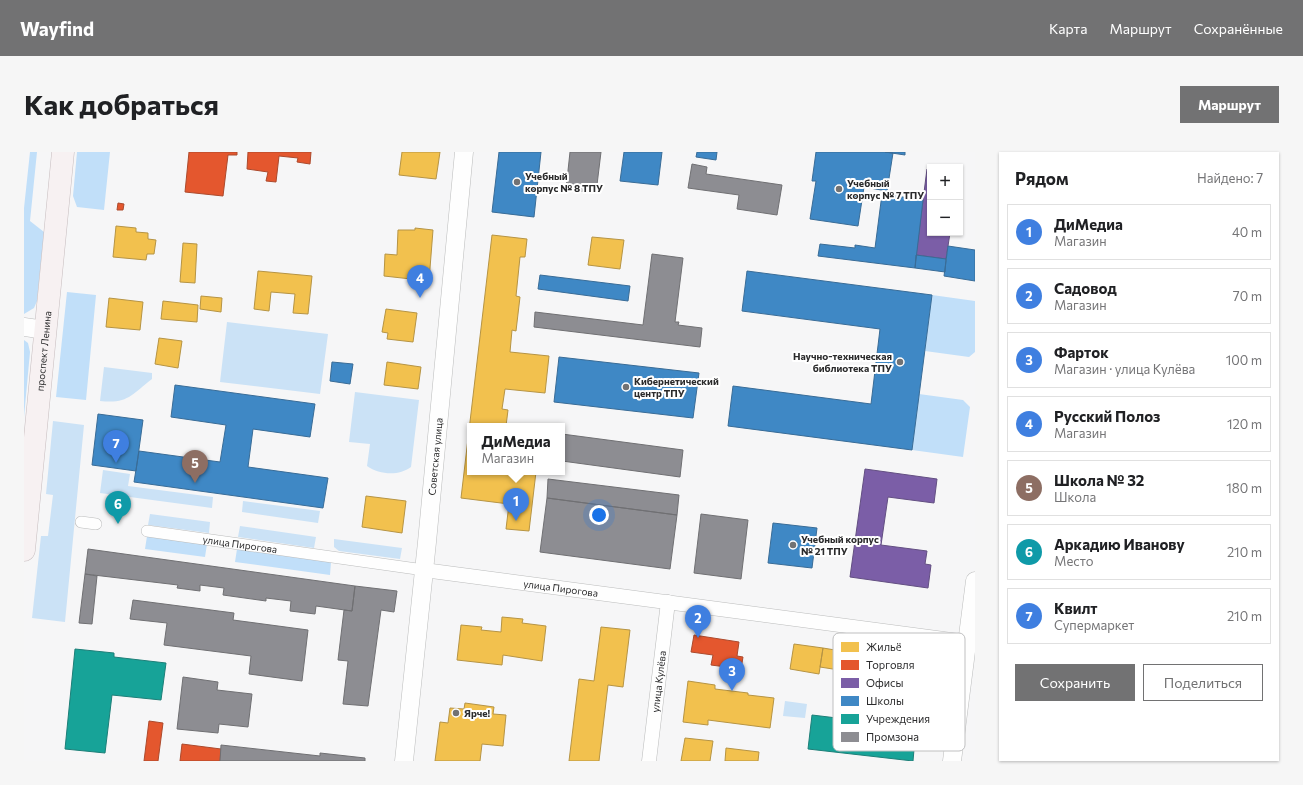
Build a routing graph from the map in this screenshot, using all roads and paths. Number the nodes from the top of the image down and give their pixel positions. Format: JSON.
{"nodes":[{"id":1,"x":63,"y":152,"type":"edge"},
{"id":2,"x":464,"y":152,"type":"edge"},
{"id":3,"x":24,"y":328,"type":"edge"},
{"id":4,"x":45,"y":330,"type":"junction"},
{"id":5,"x":81,"y":522,"type":"dead end"},
{"id":6,"x":96,"y":524,"type":"dead end"},
{"id":7,"x":147,"y":531,"type":"dead end"},
{"id":8,"x":24,"y":550,"type":"edge"},
{"id":9,"x":424,"y":570,"type":"junction"},
{"id":10,"x":975,"y":581,"type":"edge"},
{"id":11,"x":668,"y":602,"type":"junction"},
{"id":12,"x":903,"y":633,"type":"edge"},
{"id":13,"x":971,"y":642,"type":"edge"},
{"id":14,"x":965,"y":680,"type":"edge"},
{"id":15,"x":954,"y":751,"type":"edge"},
{"id":16,"x":404,"y":761,"type":"edge"},
{"id":17,"x":649,"y":761,"type":"edge"},
{"id":18,"x":952,"y":761,"type":"edge"}],
"edges":[{"from":1,"to":4,"type":"main road","name":"проспект Ленина"},
{"from":2,"to":9,"type":"street","name":"Советская улица"},
{"from":3,"to":4,"type":"street"},
{"from":4,"to":8,"type":"main road","name":"проспект Ленина"},
{"from":5,"to":6,"type":"street"},
{"from":7,"to":9,"type":"street","name":"улица Пирогова"},
{"from":9,"to":11,"type":"street","name":"улица Пирогова"},
{"from":9,"to":16,"type":"street","name":"Советская улица"},
{"from":10,"to":13,"type":"street"},
{"from":11,"to":12,"type":"street","name":"улица Пирогова"},
{"from":11,"to":17,"type":"street","name":"улица Кулёва"},
{"from":13,"to":14,"type":"street"},
{"from":15,"to":18,"type":"street"}]}
